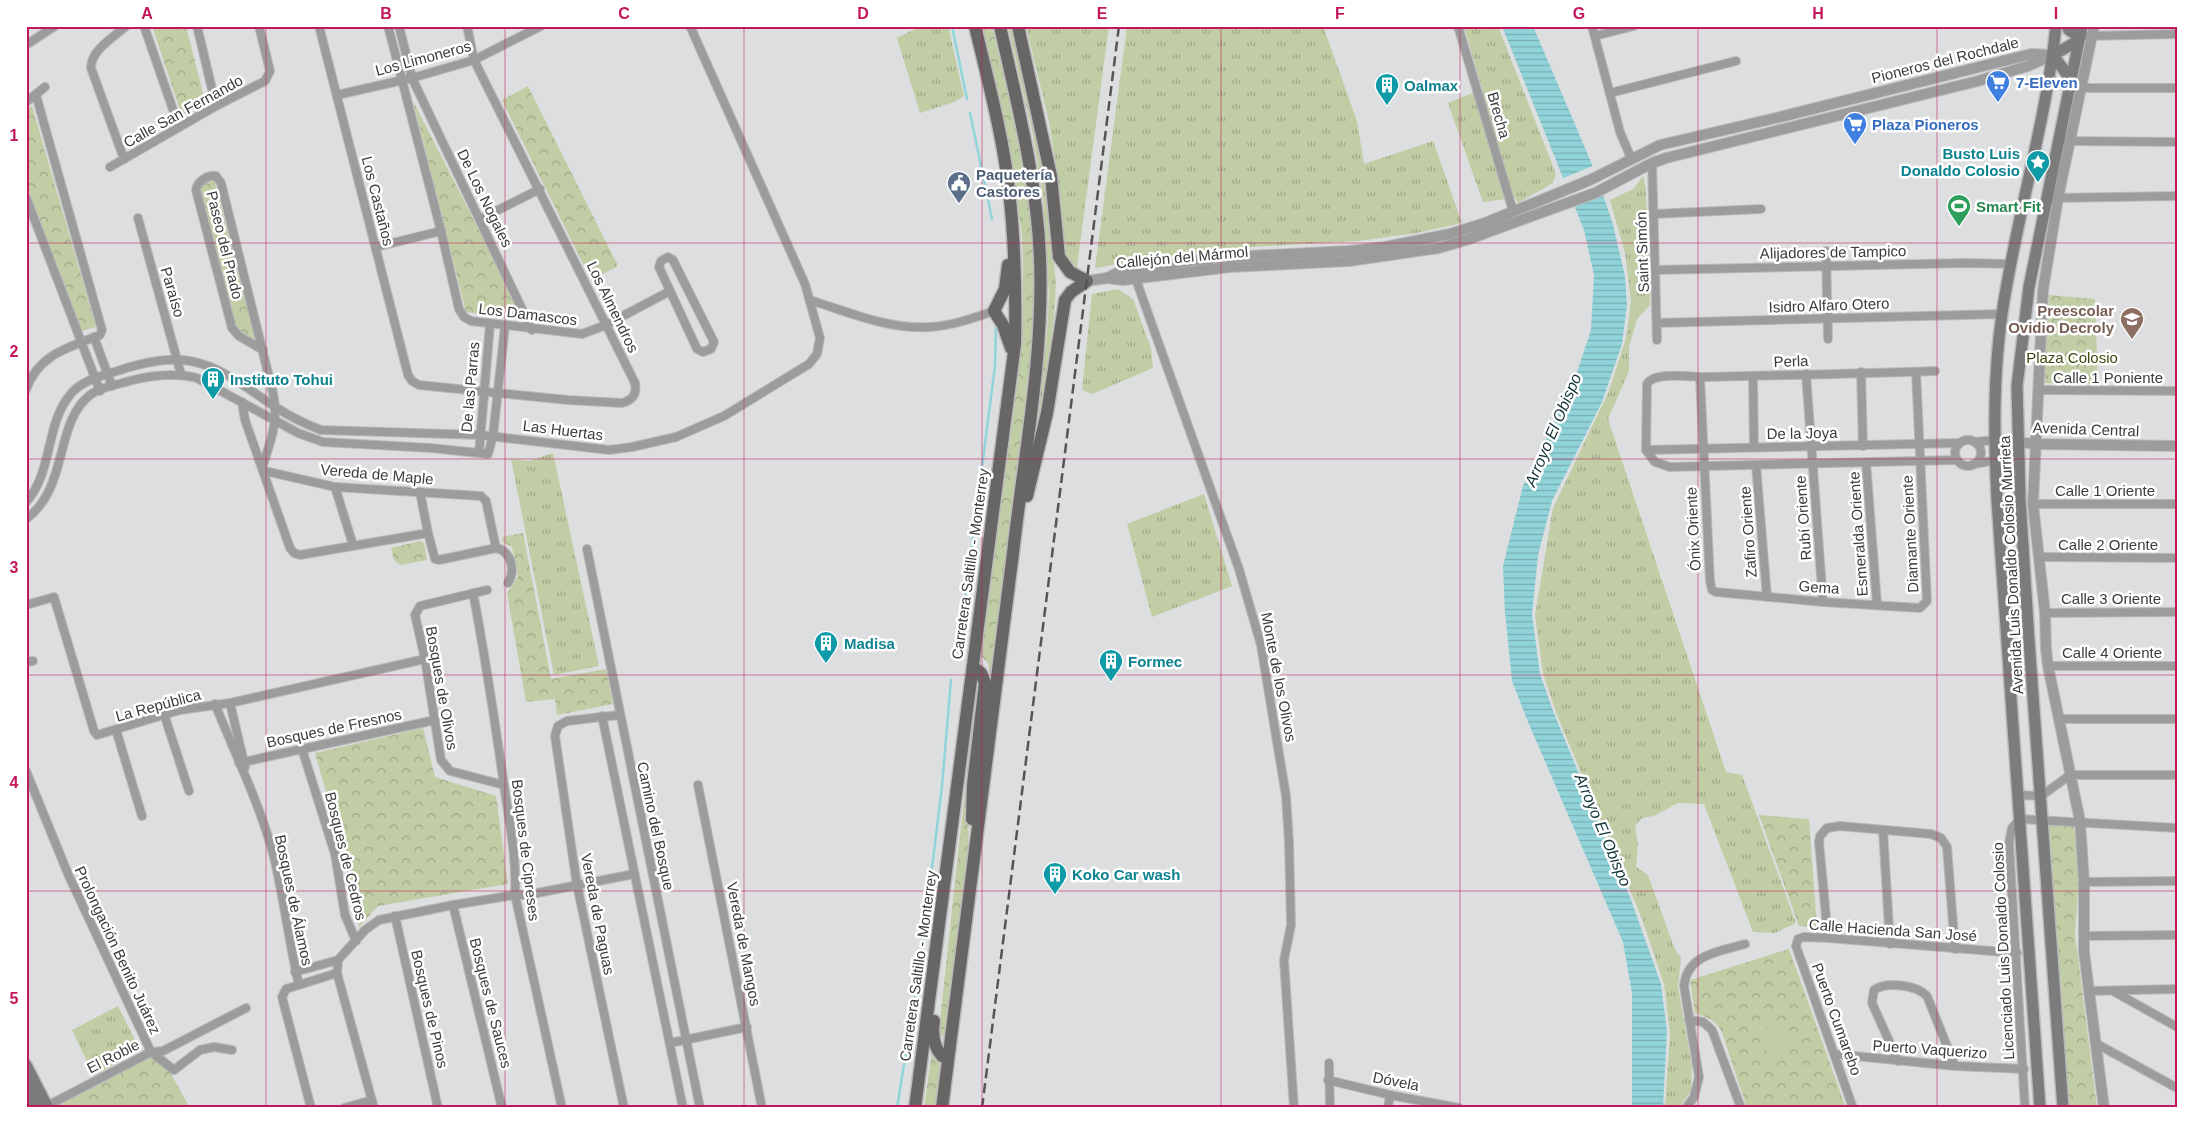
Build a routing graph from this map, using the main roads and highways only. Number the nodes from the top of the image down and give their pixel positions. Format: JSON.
{"nodes":[{"id":1,"x":975,"y":26,"type":"edge"},
{"id":2,"x":1000,"y":26,"type":"edge"},
{"id":3,"x":1018,"y":26,"type":"edge"},
{"id":4,"x":2056,"y":26,"type":"edge"},
{"id":5,"x":2067,"y":26,"type":"edge"},
{"id":6,"x":2087,"y":31,"type":"edge"},
{"id":7,"x":2053,"y":55,"type":"junction"},
{"id":8,"x":2074,"y":85,"type":"junction"},
{"id":9,"x":1013,"y":221,"type":"junction"},
{"id":10,"x":1013,"y":365,"type":"junction"},
{"id":11,"x":1018,"y":514,"type":"junction"},
{"id":12,"x":973,"y":667,"type":"junction"},
{"id":13,"x":971,"y":877,"type":"junction"},
{"id":14,"x":942,"y":909,"type":"junction"},
{"id":15,"x":948,"y":1057,"type":"junction"},
{"id":16,"x":26,"y":1065,"type":"edge"},
{"id":17,"x":26,"y":1085,"type":"edge"},
{"id":18,"x":26,"y":1097,"type":"edge"},
{"id":19,"x":46,"y":1107,"type":"edge"},
{"id":20,"x":32,"y":1108,"type":"edge"},
{"id":21,"x":915,"y":1108,"type":"edge"},
{"id":22,"x":942,"y":1108,"type":"edge"},
{"id":23,"x":2040,"y":1108,"type":"edge"},
{"id":24,"x":2063,"y":1108,"type":"edge"}],
"edges":[{"from":1,"to":9,"type":"main road","name":"Carretera Saltillo - Monterrey"},
{"from":2,"to":11,"type":"main road"},
{"from":3,"to":11,"type":"main road"},
{"from":4,"to":7,"type":"main road","name":"Avenida Luis Donaldo Colosio Murrieta"},
{"from":5,"to":6,"type":"main road"},
{"from":6,"to":7,"type":"main road"},
{"from":6,"to":8,"type":"main road","name":"Avenida Luis Donaldo Colosio Murrieta"},
{"from":7,"to":8,"type":"main road"},
{"from":7,"to":23,"type":"main road","name":"Avenida Luis Donaldo Colosio Murrieta"},
{"from":8,"to":24,"type":"main road","name":"Avenida Luis Donaldo Colosio Murrieta"},
{"from":9,"to":10,"type":"main road","name":"Carretera Saltillo - Monterrey"},
{"from":9,"to":10,"type":"main road"},
{"from":10,"to":12,"type":"main road","name":"Carretera Saltillo - Monterrey"},
{"from":11,"to":13,"type":"main road"},
{"from":12,"to":13,"type":"main road"},
{"from":12,"to":14,"type":"main road","name":"Carretera Saltillo - Monterrey"},
{"from":13,"to":15,"type":"main road"},
{"from":14,"to":15,"type":"main road"},
{"from":14,"to":21,"type":"main road","name":"Carretera Saltillo - Monterrey"},
{"from":15,"to":22,"type":"main road"},
{"from":16,"to":19,"type":"main road"},
{"from":17,"to":19,"type":"main road"},
{"from":18,"to":20,"type":"main road"}]}
